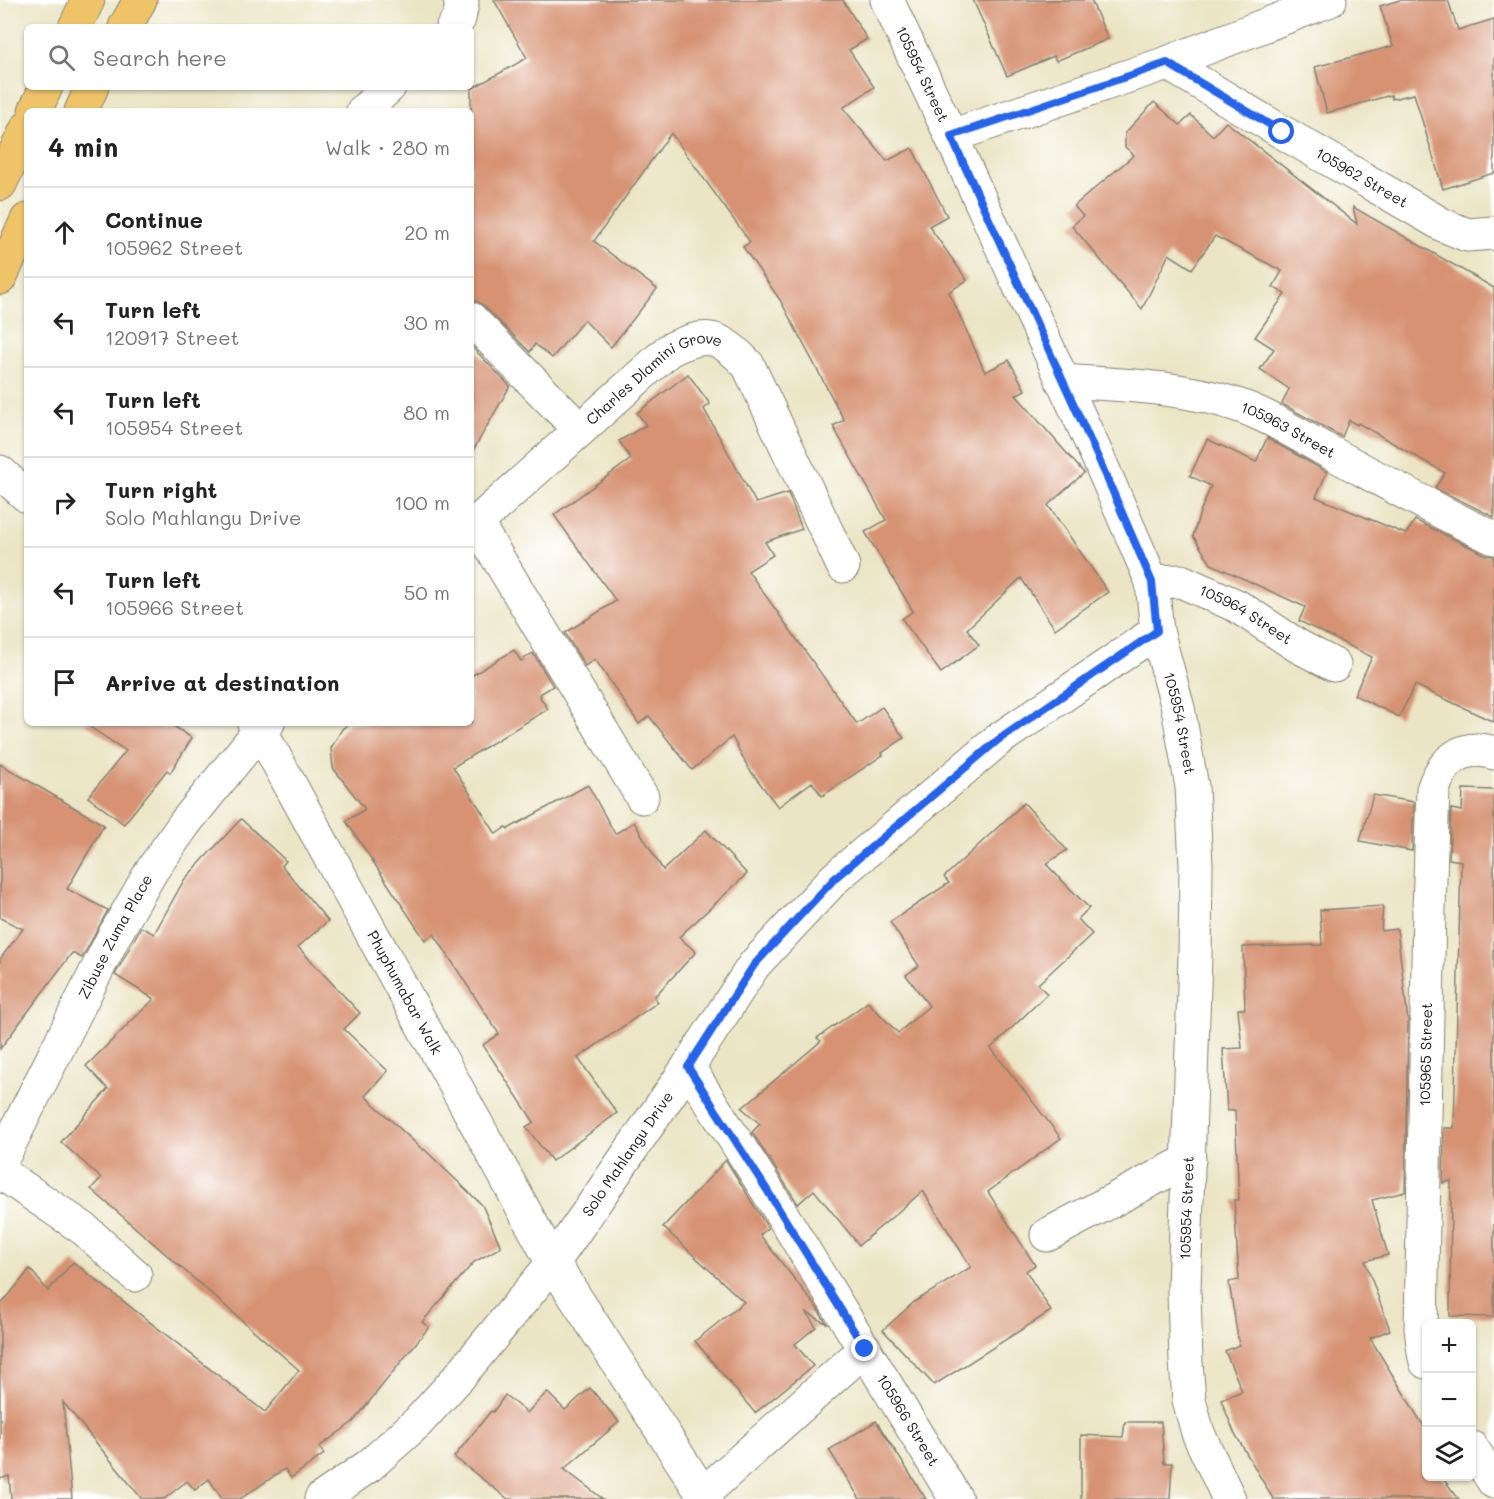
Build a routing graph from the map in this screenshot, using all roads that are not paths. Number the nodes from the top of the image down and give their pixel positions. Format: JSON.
{"nodes":[{"id":1,"x":88,"y":0,"type":"edge"},
{"id":2,"x":140,"y":0,"type":"edge"},
{"id":3,"x":460,"y":0,"type":"edge"},
{"id":4,"x":887,"y":0,"type":"edge"},
{"id":5,"x":1330,"y":0,"type":"edge"},
{"id":6,"x":76,"y":24,"type":"edge"},
{"id":7,"x":127,"y":24,"type":"edge"},
{"id":8,"x":455,"y":24,"type":"edge"},
{"id":9,"x":1167,"y":63,"type":"junction"},
{"id":10,"x":45,"y":90,"type":"edge"},
{"id":11,"x":92,"y":90,"type":"edge"},
{"id":12,"x":386,"y":90,"type":"edge"},
{"id":13,"x":36,"y":108,"type":"edge"},
{"id":14,"x":82,"y":108,"type":"edge"},
{"id":15,"x":366,"y":108,"type":"edge"},
{"id":16,"x":24,"y":134,"type":"edge"},
{"id":17,"x":951,"y":136,"type":"junction"},
{"id":18,"x":0,"y":184,"type":"edge"},
{"id":19,"x":24,"y":226,"type":"edge"},
{"id":20,"x":1481,"y":234,"type":"edge"},
{"id":21,"x":0,"y":278,"type":"edge"},
{"id":22,"x":474,"y":322,"type":"edge"},
{"id":23,"x":1062,"y":381,"type":"junction"},
{"id":24,"x":580,"y":430,"type":"junction"},
{"id":25,"x":0,"y":472,"type":"edge"},
{"id":26,"x":24,"y":493,"type":"edge"},
{"id":27,"x":474,"y":525,"type":"edge"},
{"id":28,"x":1494,"y":538,"type":"edge"},
{"id":29,"x":843,"y":566,"type":"dead end"},
{"id":30,"x":1152,"y":582,"type":"junction"},
{"id":31,"x":1157,"y":631,"type":"junction"},
{"id":32,"x":1334,"y":664,"type":"dead end"},
{"id":33,"x":259,"y":726,"type":"edge"},
{"id":34,"x":261,"y":726,"type":"edge"},
{"id":35,"x":1494,"y":753,"type":"edge"},
{"id":36,"x":642,"y":797,"type":"dead end"},
{"id":37,"x":688,"y":1067,"type":"junction"},
{"id":38,"x":1189,"y":1160,"type":"junction"},
{"id":39,"x":0,"y":1163,"type":"edge"},
{"id":40,"x":0,"y":1172,"type":"edge"},
{"id":41,"x":1047,"y":1235,"type":"dead end"},
{"id":42,"x":553,"y":1263,"type":"junction"},
{"id":43,"x":135,"y":1275,"type":"dead end"},
{"id":44,"x":1422,"y":1336,"type":"edge"},
{"id":45,"x":865,"y":1349,"type":"junction"},
{"id":46,"x":1476,"y":1454,"type":"edge"},
{"id":47,"x":1494,"y":1482,"type":"edge"},
{"id":48,"x":704,"y":1496,"type":"edge"},
{"id":49,"x":321,"y":1499,"type":"edge"},
{"id":50,"x":956,"y":1499,"type":"edge"},
{"id":51,"x":1228,"y":1499,"type":"edge"}],
"edges":[{"from":1,"to":6,"type":"main road"},
{"from":2,"to":7,"type":"main road"},
{"from":3,"to":8,"type":"street"},
{"from":4,"to":17,"type":"street","name":"105954 Street"},
{"from":5,"to":9,"type":"street"},
{"from":9,"to":17,"type":"street"},
{"from":9,"to":20,"type":"street","name":"105962 Street"},
{"from":10,"to":13,"type":"main road"},
{"from":11,"to":14,"type":"main road"},
{"from":12,"to":15,"type":"street"},
{"from":16,"to":18,"type":"main road"},
{"from":17,"to":23,"type":"street","name":"105954 Street"},
{"from":19,"to":21,"type":"main road"},
{"from":22,"to":24,"type":"street"},
{"from":23,"to":28,"type":"street","name":"105963 Street"},
{"from":23,"to":30,"type":"street","name":"105954 Street"},
{"from":24,"to":27,"type":"street","name":"Charles Dlamini Grove"},
{"from":24,"to":29,"type":"street","name":"Charles Dlamini Grove"},
{"from":25,"to":26,"type":"street"},
{"from":27,"to":36,"type":"street","name":"Charles Dlamini Grove"},
{"from":30,"to":31,"type":"street","name":"105954 Street"},
{"from":30,"to":32,"type":"street","name":"105964 Street"},
{"from":31,"to":37,"type":"street","name":"Solo Mahlangu Drive"},
{"from":31,"to":38,"type":"street","name":"105954 Street"},
{"from":33,"to":39,"type":"street","name":"Zibuse Zuma Place"},
{"from":34,"to":42,"type":"street","name":"Phuphumabar Walk"},
{"from":35,"to":44,"type":"street","name":"105965 Street"},
{"from":37,"to":42,"type":"street","name":"Solo Mahlangu Drive"},
{"from":37,"to":45,"type":"street","name":"105966 Street"},
{"from":38,"to":41,"type":"street"},
{"from":38,"to":51,"type":"street","name":"105954 Street"},
{"from":40,"to":43,"type":"street"},
{"from":42,"to":48,"type":"street"},
{"from":42,"to":49,"type":"street","name":"Solo Mahlangu Drive"},
{"from":45,"to":48,"type":"street"},
{"from":45,"to":50,"type":"street","name":"105966 Street"},
{"from":46,"to":47,"type":"street"}]}
